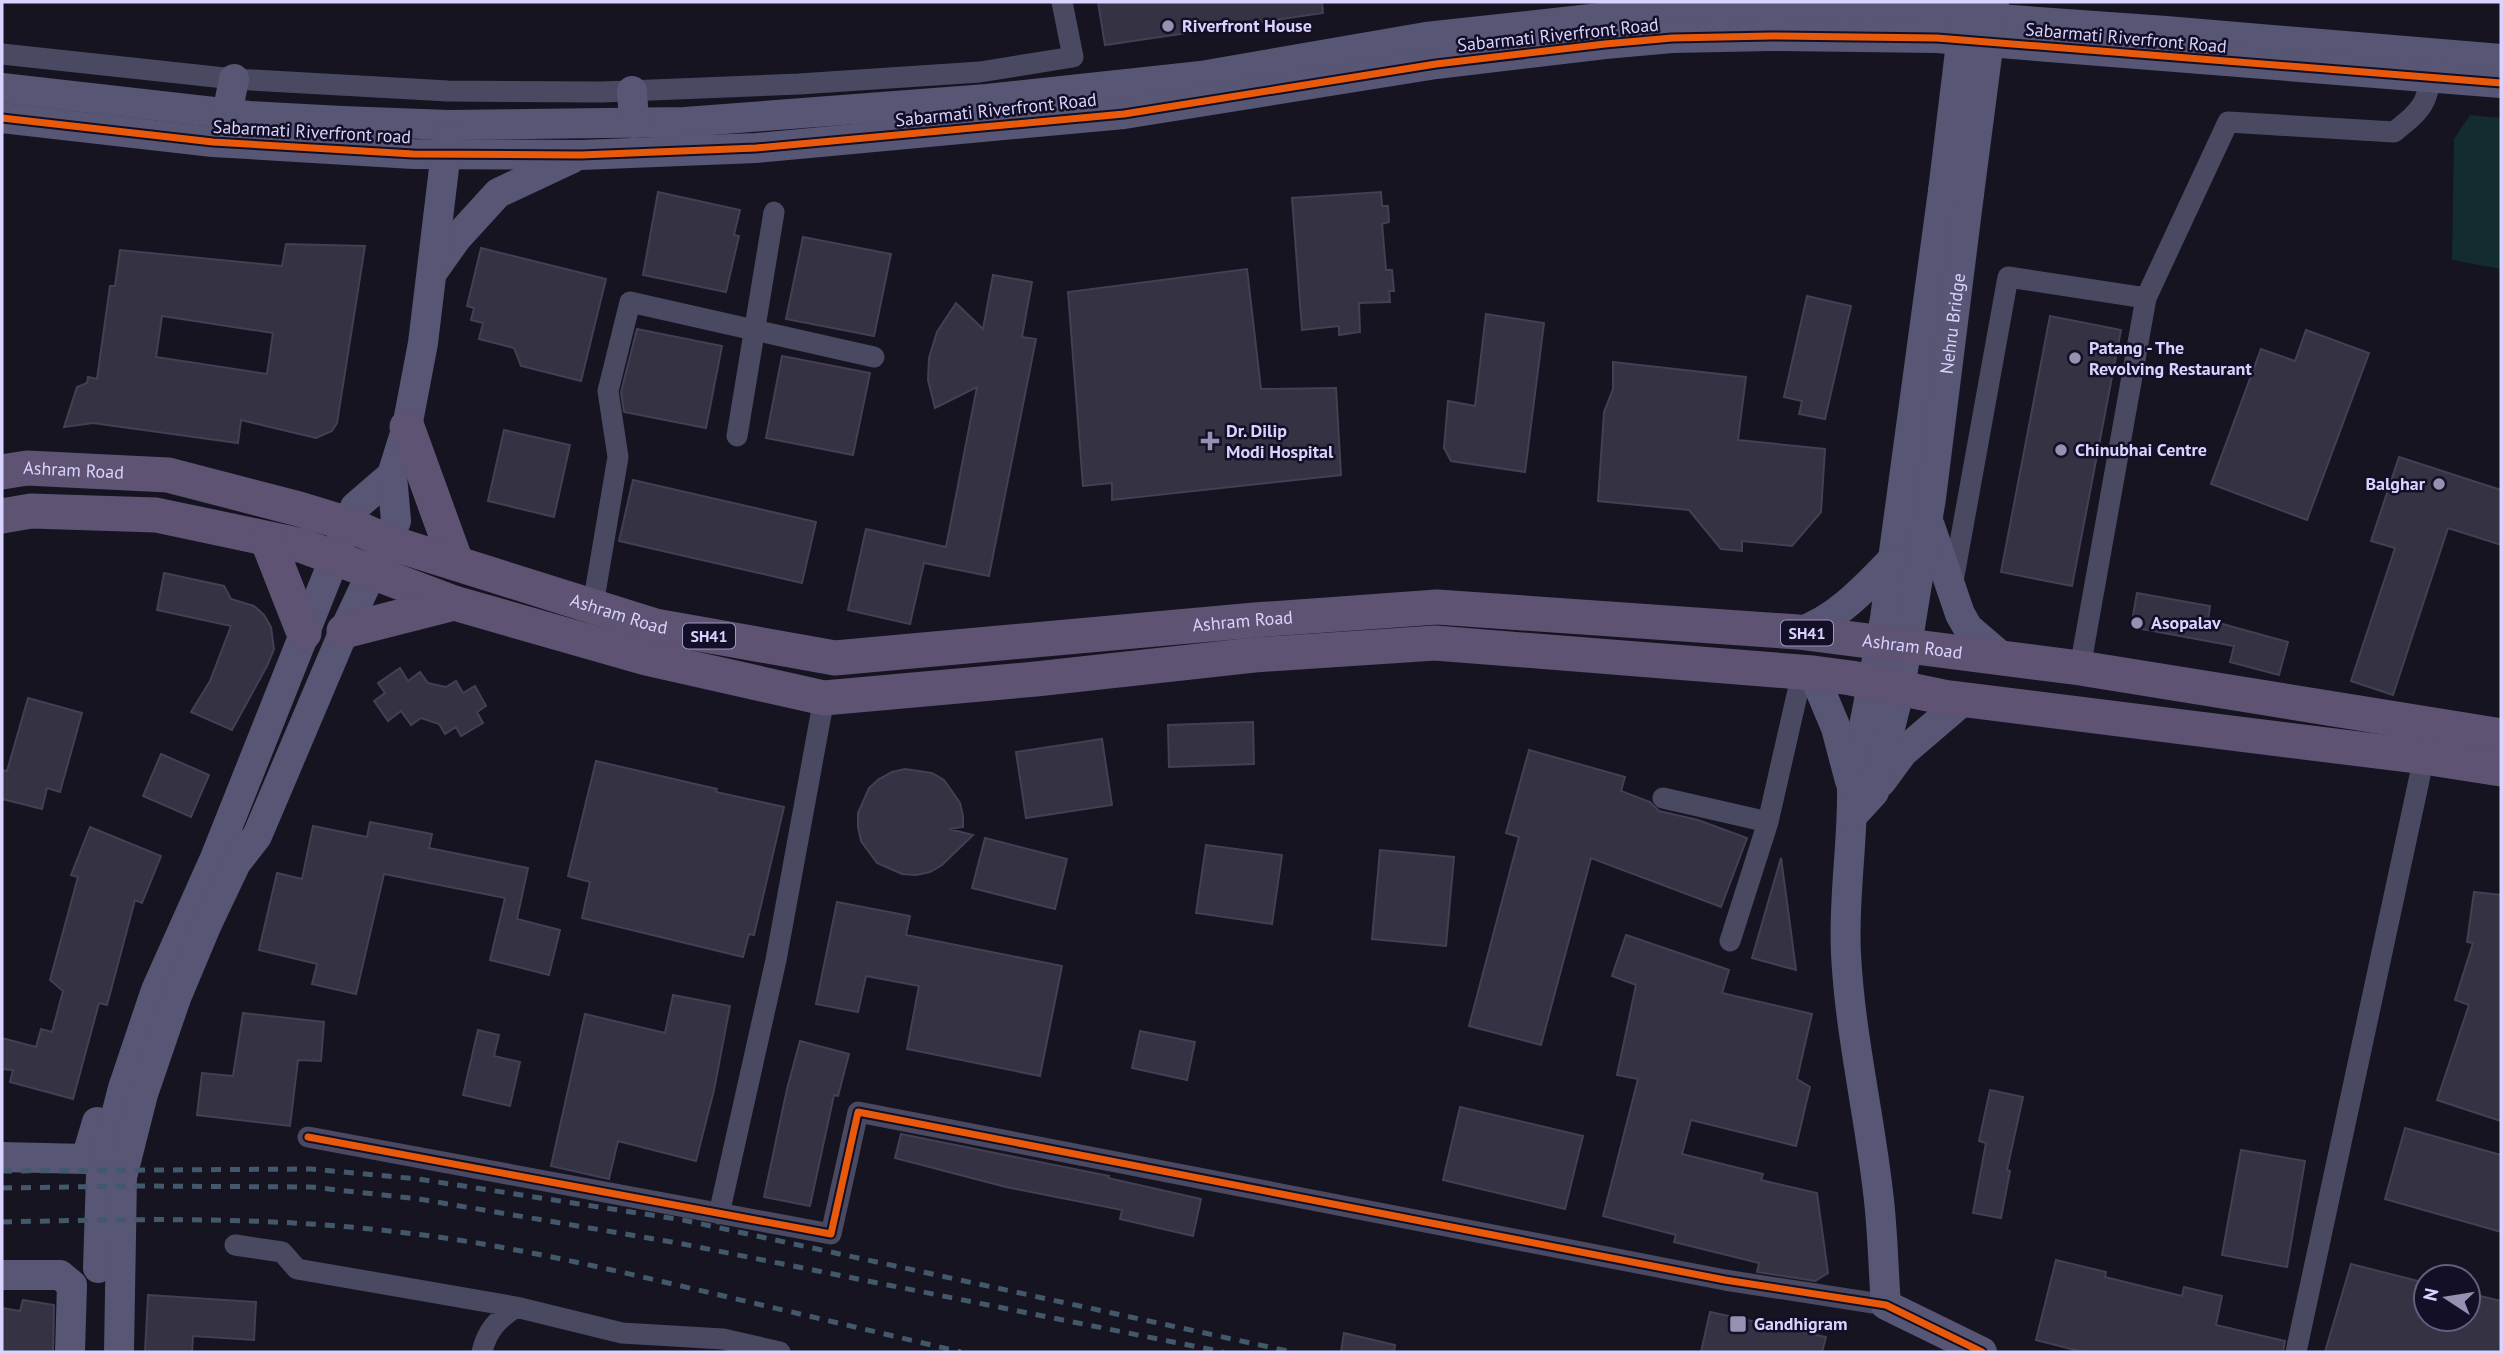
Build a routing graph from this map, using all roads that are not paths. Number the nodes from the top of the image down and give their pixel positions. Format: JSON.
{"nodes":[{"id":1,"x":1062,"y":2,"type":"edge"},
{"id":2,"x":1966,"y":2,"type":"edge"},
{"id":3,"x":1994,"y":2,"type":"edge"},
{"id":4,"x":2,"y":54,"type":"edge"},
{"id":5,"x":2501,"y":60,"type":"edge"},
{"id":6,"x":2431,"y":66,"type":"junction"},
{"id":7,"x":234,"y":79,"type":"junction"},
{"id":8,"x":1254,"y":81,"type":"junction"},
{"id":9,"x":2501,"y":83,"type":"edge"},
{"id":10,"x":983,"y":85,"type":"junction"},
{"id":11,"x":2,"y":88,"type":"edge"},
{"id":12,"x":632,"y":91,"type":"junction"},
{"id":13,"x":227,"y":114,"type":"junction"},
{"id":14,"x":2,"y":118,"type":"edge"},
{"id":15,"x":634,"y":123,"type":"junction"},
{"id":16,"x":447,"y":139,"type":"junction"},
{"id":17,"x":621,"y":153,"type":"joint"},
{"id":18,"x":581,"y":155,"type":"junction"},
{"id":19,"x":1956,"y":192,"type":"junction"},
{"id":20,"x":774,"y":212,"type":"dead end"},
{"id":21,"x":431,"y":273,"type":"junction"},
{"id":22,"x":2146,"y":298,"type":"junction"},
{"id":23,"x":753,"y":330,"type":"junction"},
{"id":24,"x":874,"y":356,"type":"dead end"},
{"id":25,"x":407,"y":427,"type":"junction"},
{"id":26,"x":737,"y":436,"type":"dead end"},
{"id":27,"x":2,"y":472,"type":"edge"},
{"id":28,"x":392,"y":475,"type":"junction"},
{"id":29,"x":2,"y":516,"type":"edge"},
{"id":30,"x":1927,"y":519,"type":"junction"},
{"id":31,"x":348,"y":524,"type":"junction"},
{"id":32,"x":267,"y":538,"type":"junction"},
{"id":33,"x":334,"y":557,"type":"junction"},
{"id":34,"x":381,"y":557,"type":"junction"},
{"id":35,"x":1893,"y":559,"type":"junction"},
{"id":36,"x":456,"y":562,"type":"junction"},
{"id":37,"x":1951,"y":593,"type":"junction"},
{"id":38,"x":454,"y":603,"type":"junction"},
{"id":39,"x":593,"y":605,"type":"junction"},
{"id":40,"x":344,"y":631,"type":"junction"},
{"id":41,"x":1798,"y":632,"type":"junction"},
{"id":42,"x":304,"y":633,"type":"junction"},
{"id":43,"x":1894,"y":644,"type":"junction"},
{"id":44,"x":2003,"y":658,"type":"junction"},
{"id":45,"x":2080,"y":668,"type":"junction"},
{"id":46,"x":1807,"y":673,"type":"junction"},
{"id":47,"x":1886,"y":686,"type":"junction"},
{"id":48,"x":824,"y":698,"type":"junction"},
{"id":49,"x":1965,"y":699,"type":"junction"},
{"id":50,"x":2501,"y":736,"type":"edge"},
{"id":51,"x":2424,"y":757,"type":"junction"},
{"id":52,"x":2501,"y":769,"type":"edge"},
{"id":53,"x":1664,"y":798,"type":"dead end"},
{"id":54,"x":1859,"y":799,"type":"junction"},
{"id":55,"x":1768,"y":822,"type":"junction"},
{"id":56,"x":215,"y":858,"type":"junction"},
{"id":57,"x":1730,"y":941,"type":"dead end"},
{"id":58,"x":308,"y":1137,"type":"dead end"},
{"id":59,"x":2,"y":1157,"type":"edge"},
{"id":60,"x":719,"y":1214,"type":"junction"},
{"id":61,"x":235,"y":1245,"type":"dead end"},
{"id":62,"x":2,"y":1275,"type":"edge"},
{"id":63,"x":1886,"y":1305,"type":"junction"},
{"id":64,"x":516,"y":1307,"type":"junction"},
{"id":65,"x":70,"y":1352,"type":"edge"},
{"id":66,"x":98,"y":1352,"type":"edge"},
{"id":67,"x":119,"y":1352,"type":"edge"},
{"id":68,"x":482,"y":1352,"type":"edge"},
{"id":69,"x":780,"y":1352,"type":"edge"},
{"id":70,"x":1982,"y":1352,"type":"edge"},
{"id":71,"x":2296,"y":1352,"type":"edge"}],
"edges":[{"from":1,"to":10,"type":"street"},
{"from":2,"to":19,"type":"street","name":"Nehru Bridge","bridge":true},
{"from":3,"to":19,"type":"street","name":"Nehru Bridge","bridge":true},
{"from":4,"to":7,"type":"street"},
{"from":5,"to":6,"type":"street","name":"Sabarmati Riverfront Road"},
{"from":6,"to":8,"type":"street","name":"Sabarmati Riverfront Road"},
{"from":6,"to":9,"type":"street","name":"Sabarmati Riverfront Road"},
{"from":6,"to":22,"type":"street"},
{"from":7,"to":12,"type":"street"},
{"from":7,"to":13,"type":"street"},
{"from":8,"to":10,"type":"street","name":"Sabarmati Riverfront Road"},
{"from":8,"to":17,"type":"street","name":"Sabarmati Riverfront Road"},
{"from":10,"to":12,"type":"street"},
{"from":10,"to":15,"type":"street","name":"Sabarmati Riverfront Road"},
{"from":11,"to":13,"type":"street","name":"Sabarmati Riverfront road"},
{"from":12,"to":15,"type":"street"},
{"from":13,"to":16,"type":"street","name":"Sabarmati Riverfront road"},
{"from":14,"to":16,"type":"street","name":"Sabarmati Riverfront road"},
{"from":15,"to":16,"type":"street","name":"Sabarmati Riverfront Road"},
{"from":16,"to":18,"type":"street","name":"Sabarmati Riverfront road"},
{"from":16,"to":21,"type":"street"},
{"from":17,"to":18,"type":"street","name":"Sabarmati Riverfront road"},
{"from":18,"to":21,"type":"street"},
{"from":19,"to":30,"type":"street","name":"Nehru Bridge"},
{"from":19,"to":35,"type":"street","name":"Nehru Bridge"},
{"from":20,"to":23,"type":"street"},
{"from":21,"to":25,"type":"street"},
{"from":22,"to":37,"type":"street"},
{"from":22,"to":45,"type":"street"},
{"from":23,"to":24,"type":"street"},
{"from":23,"to":26,"type":"street"},
{"from":23,"to":39,"type":"street"},
{"from":25,"to":28,"type":"street"},
{"from":25,"to":36,"type":"main road"},
{"from":27,"to":31,"type":"main road","name":"Ashram Road","number":"SH41"},
{"from":28,"to":31,"type":"street"},
{"from":28,"to":34,"type":"street"},
{"from":29,"to":32,"type":"main road","name":"Ashram Road"},
{"from":30,"to":37,"type":"street"},
{"from":30,"to":43,"type":"street","name":"Nehru Bridge"},
{"from":31,"to":33,"type":"street"},
{"from":31,"to":34,"type":"main road","name":"Ashram Road","number":"SH41"},
{"from":32,"to":33,"type":"main road","name":"Ashram Road"},
{"from":32,"to":42,"type":"main road"},
{"from":33,"to":34,"type":"main road","name":"Ashram Road"},
{"from":33,"to":42,"type":"street"},
{"from":34,"to":36,"type":"main road","name":"Ashram Road","number":"SH41"},
{"from":34,"to":38,"type":"main road","name":"Ashram Road"},
{"from":34,"to":40,"type":"street"},
{"from":35,"to":41,"type":"street"},
{"from":35,"to":43,"type":"street","name":"Nehru Bridge"},
{"from":36,"to":39,"type":"main road","name":"Ashram Road","number":"SH41"},
{"from":37,"to":44,"type":"street"},
{"from":38,"to":40,"type":"main road"},
{"from":38,"to":48,"type":"main road","name":"Ashram Road"},
{"from":39,"to":41,"type":"main road","name":"Ashram Road","number":"SH41"},
{"from":40,"to":67,"type":"street"},
{"from":41,"to":43,"type":"main road","name":"Ashram Road","number":"SH41"},
{"from":42,"to":56,"type":"street"},
{"from":43,"to":44,"type":"main road","name":"Ashram Road","number":"SH41"},
{"from":43,"to":47,"type":"street"},
{"from":44,"to":45,"type":"main road","name":"Ashram Road","number":"SH41"},
{"from":45,"to":50,"type":"main road","name":"Ashram Road","number":"SH41"},
{"from":46,"to":47,"type":"main road","name":"Ashram Road"},
{"from":46,"to":48,"type":"main road","name":"Ashram Road"},
{"from":46,"to":54,"type":"street"},
{"from":46,"to":55,"type":"street"},
{"from":47,"to":49,"type":"main road","name":"Ashram Road"},
{"from":47,"to":54,"type":"street"},
{"from":48,"to":60,"type":"street"},
{"from":49,"to":51,"type":"main road","name":"Ashram Road"},
{"from":49,"to":54,"type":"street"},
{"from":51,"to":52,"type":"main road","name":"Ashram Road"},
{"from":51,"to":71,"type":"street"},
{"from":53,"to":55,"type":"street"},
{"from":54,"to":63,"type":"street"},
{"from":55,"to":57,"type":"street"},
{"from":56,"to":59,"type":"street"},
{"from":56,"to":66,"type":"street"},
{"from":58,"to":60,"type":"street"},
{"from":60,"to":63,"type":"street"},
{"from":61,"to":64,"type":"street"},
{"from":62,"to":65,"type":"street"},
{"from":63,"to":70,"type":"street"},
{"from":64,"to":68,"type":"street"},
{"from":64,"to":69,"type":"street"}]}
